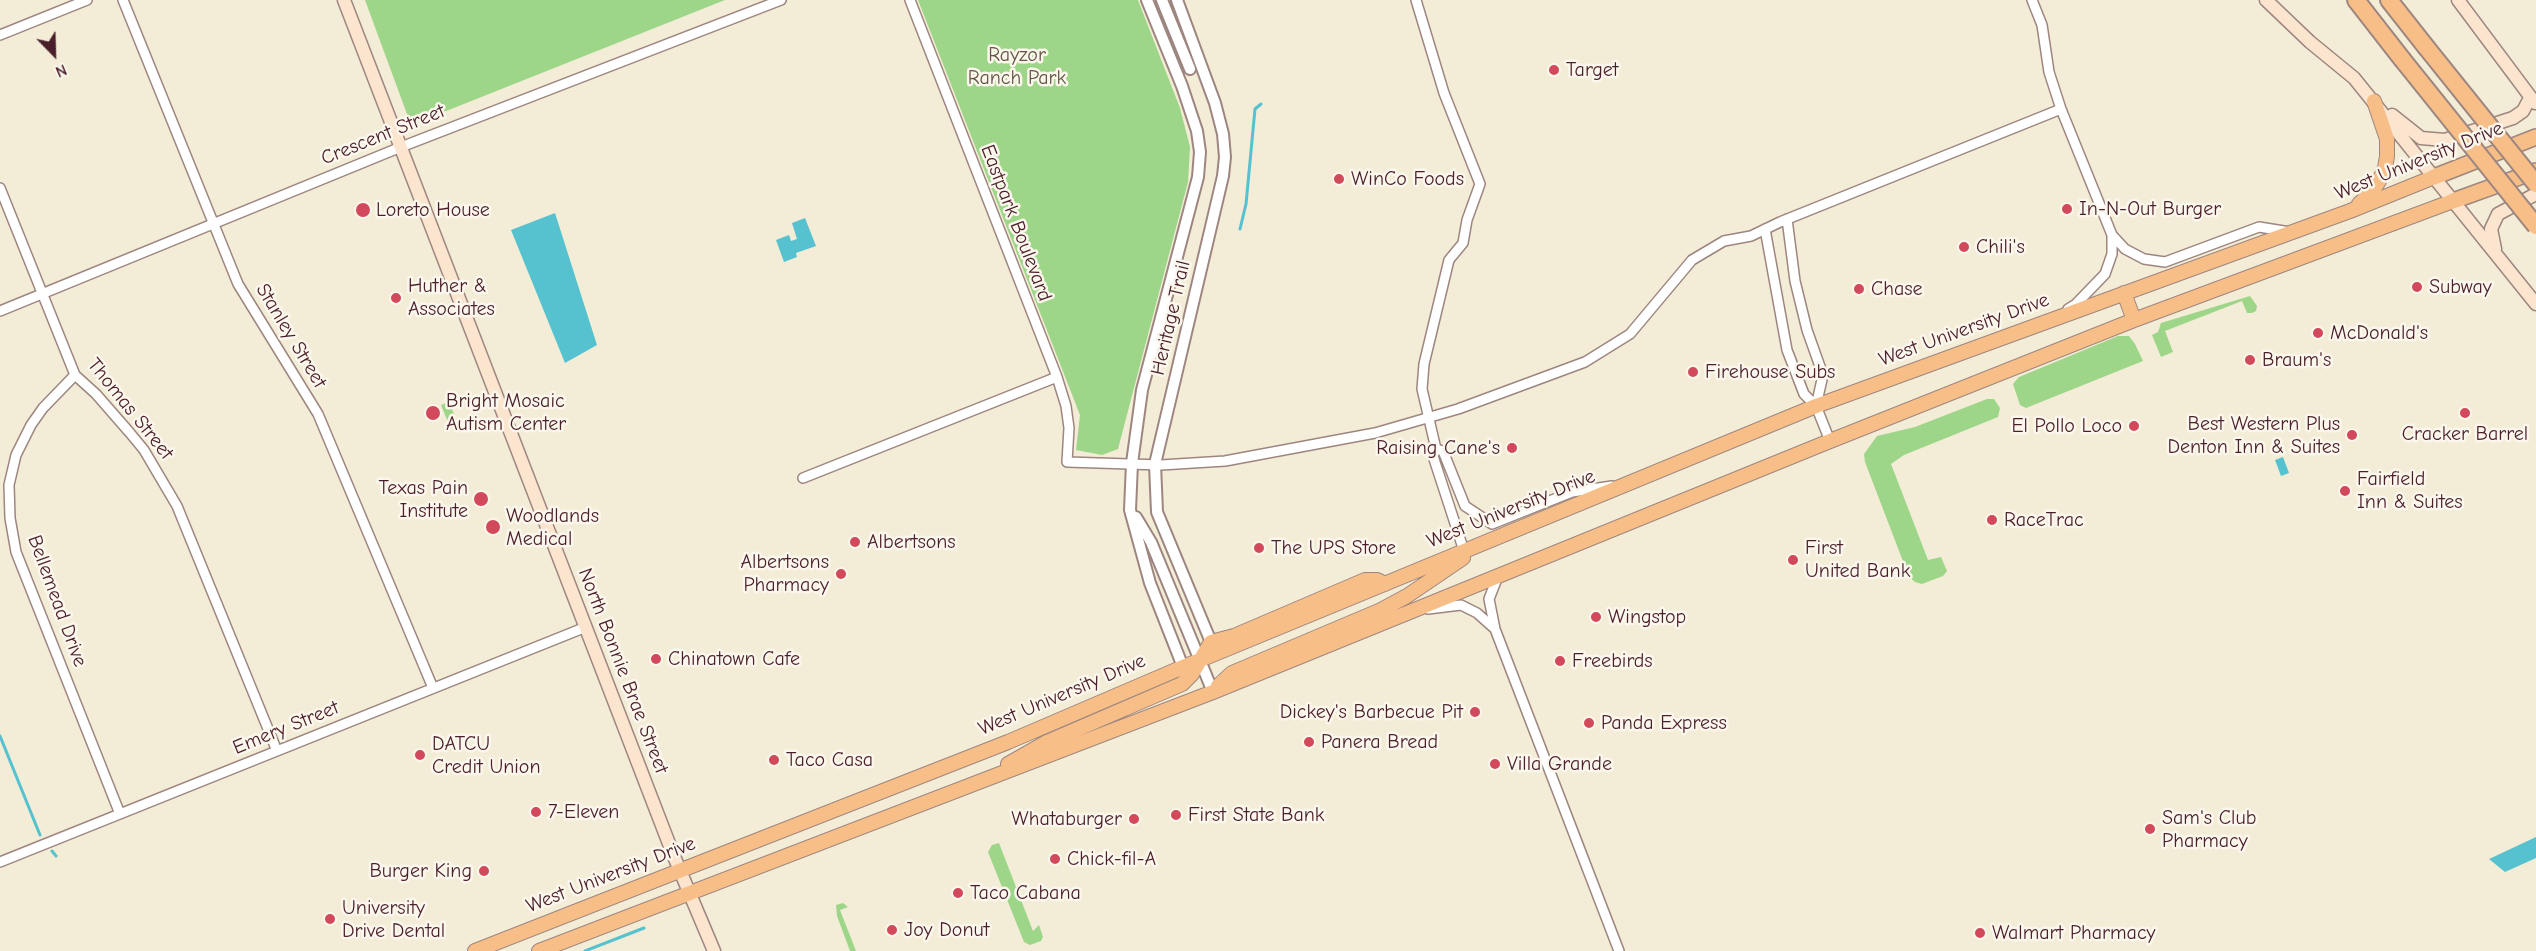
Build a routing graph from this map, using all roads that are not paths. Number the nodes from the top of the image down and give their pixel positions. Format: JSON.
{"nodes":[{"id":1,"x":87,"y":0,"type":"edge"},
{"id":2,"x":123,"y":0,"type":"edge"},
{"id":3,"x":344,"y":0,"type":"edge"},
{"id":4,"x":782,"y":0,"type":"edge"},
{"id":5,"x":910,"y":0,"type":"edge"},
{"id":6,"x":1147,"y":0,"type":"edge"},
{"id":7,"x":1162,"y":0,"type":"edge"},
{"id":8,"x":1177,"y":0,"type":"edge"},
{"id":9,"x":1416,"y":0,"type":"edge"},
{"id":10,"x":2032,"y":0,"type":"edge"},
{"id":11,"x":2266,"y":0,"type":"edge"},
{"id":12,"x":2356,"y":0,"type":"edge"},
{"id":13,"x":2389,"y":0,"type":"edge"},
{"id":14,"x":2458,"y":0,"type":"edge"},
{"id":15,"x":0,"y":35,"type":"edge"},
{"id":16,"x":1190,"y":69,"type":"dead end"},
{"id":17,"x":2354,"y":78,"type":"junction"},
{"id":18,"x":2374,"y":101,"type":"junction"},
{"id":19,"x":2533,"y":101,"type":"edge"},
{"id":20,"x":2061,"y":109,"type":"junction"},
{"id":21,"x":2536,"y":137,"type":"edge"},
{"id":22,"x":401,"y":147,"type":"junction"},
{"id":23,"x":2536,"y":171,"type":"edge"},
{"id":24,"x":2434,"y":177,"type":"junction"},
{"id":25,"x":2536,"y":184,"type":"edge"},
{"id":26,"x":0,"y":188,"type":"edge"},
{"id":27,"x":2536,"y":194,"type":"edge"},
{"id":28,"x":2453,"y":201,"type":"junction"},
{"id":29,"x":2350,"y":211,"type":"junction"},
{"id":30,"x":1787,"y":219,"type":"junction"},
{"id":31,"x":213,"y":223,"type":"junction"},
{"id":32,"x":2536,"y":226,"type":"edge"},
{"id":33,"x":1766,"y":229,"type":"junction"},
{"id":34,"x":2292,"y":232,"type":"junction"},
{"id":35,"x":2112,"y":235,"type":"junction"},
{"id":36,"x":2496,"y":253,"type":"junction"},
{"id":37,"x":2124,"y":293,"type":"junction"},
{"id":38,"x":42,"y":294,"type":"junction"},
{"id":39,"x":2536,"y":304,"type":"edge"},
{"id":40,"x":0,"y":311,"type":"edge"},
{"id":41,"x":2134,"y":320,"type":"junction"},
{"id":42,"x":2031,"y":327,"type":"junction"},
{"id":43,"x":75,"y":375,"type":"junction"},
{"id":44,"x":1057,"y":377,"type":"junction"},
{"id":45,"x":1816,"y":406,"type":"junction"},
{"id":46,"x":1428,"y":419,"type":"junction"},
{"id":47,"x":1830,"y":441,"type":"junction"},
{"id":48,"x":1436,"y":449,"type":"junction"},
{"id":49,"x":1132,"y":464,"type":"junction"},
{"id":50,"x":1155,"y":464,"type":"junction"},
{"id":51,"x":803,"y":478,"type":"dead end"},
{"id":52,"x":1631,"y":483,"type":"junction"},
{"id":53,"x":1130,"y":503,"type":"junction"},
{"id":54,"x":1487,"y":542,"type":"junction"},
{"id":55,"x":1464,"y":551,"type":"junction"},
{"id":56,"x":1498,"y":576,"type":"junction"},
{"id":57,"x":1385,"y":584,"type":"junction"},
{"id":58,"x":1414,"y":610,"type":"junction"},
{"id":59,"x":586,"y":627,"type":"junction"},
{"id":60,"x":1495,"y":629,"type":"junction"},
{"id":61,"x":1211,"y":642,"type":"junction"},
{"id":62,"x":1199,"y":660,"type":"junction"},
{"id":63,"x":1183,"y":667,"type":"junction"},
{"id":64,"x":433,"y":688,"type":"junction"},
{"id":65,"x":1213,"y":692,"type":"junction"},
{"id":66,"x":277,"y":751,"type":"junction"},
{"id":67,"x":991,"y":777,"type":"junction"},
{"id":68,"x":120,"y":814,"type":"junction"},
{"id":69,"x":0,"y":862,"type":"edge"},
{"id":70,"x":679,"y":870,"type":"junction"},
{"id":71,"x":690,"y":893,"type":"junction"},
{"id":72,"x":476,"y":951,"type":"edge"},
{"id":73,"x":539,"y":951,"type":"edge"},
{"id":74,"x":714,"y":951,"type":"edge"},
{"id":75,"x":1619,"y":951,"type":"edge"}],
"edges":[{"from":1,"to":15,"type":"street"},
{"from":2,"to":31,"type":"street","name":"Stanley Street"},
{"from":3,"to":22,"type":"main road","name":"North Bonnie Brae Street"},
{"from":4,"to":22,"type":"street","name":"Crescent Street"},
{"from":5,"to":44,"type":"street","name":"Eastpark Boulevard"},
{"from":6,"to":49,"type":"street","name":"Heritage Trail"},
{"from":7,"to":16,"type":"street"},
{"from":8,"to":50,"type":"street","name":"Heritage Trail"},
{"from":9,"to":46,"type":"street"},
{"from":10,"to":20,"type":"street"},
{"from":11,"to":17,"type":"main road"},
{"from":12,"to":32,"type":"highway","bridge":true},
{"from":13,"to":25,"type":"highway","bridge":true},
{"from":14,"to":19,"type":"main road"},
{"from":17,"to":18,"type":"main road"},
{"from":17,"to":19,"type":"main road"},
{"from":18,"to":24,"type":"main road"},
{"from":18,"to":29,"type":"main road"},
{"from":20,"to":30,"type":"street"},
{"from":20,"to":35,"type":"street"},
{"from":21,"to":24,"type":"highway","name":"West University Drive"},
{"from":22,"to":31,"type":"street","name":"Crescent Street"},
{"from":22,"to":59,"type":"main road","name":"North Bonnie Brae Street"},
{"from":23,"to":28,"type":"highway"},
{"from":24,"to":28,"type":"main road"},
{"from":24,"to":29,"type":"main road","name":"West University Drive"},
{"from":26,"to":38,"type":"street","name":"Thomas Street"},
{"from":27,"to":36,"type":"main road"},
{"from":28,"to":36,"type":"main road"},
{"from":28,"to":41,"type":"main road"},
{"from":29,"to":34,"type":"main road","name":"West University Drive"},
{"from":30,"to":33,"type":"street"},
{"from":30,"to":45,"type":"street"},
{"from":31,"to":38,"type":"street","name":"Crescent Street"},
{"from":31,"to":64,"type":"street","name":"Stanley Street"},
{"from":33,"to":45,"type":"street"},
{"from":33,"to":46,"type":"street"},
{"from":34,"to":35,"type":"street"},
{"from":34,"to":37,"type":"main road","name":"West University Drive"},
{"from":35,"to":42,"type":"street"},
{"from":36,"to":39,"type":"main road"},
{"from":37,"to":41,"type":"main road"},
{"from":37,"to":42,"type":"main road","name":"West University Drive"},
{"from":38,"to":40,"type":"street","name":"Crescent Street"},
{"from":38,"to":43,"type":"street","name":"Thomas Street"},
{"from":41,"to":47,"type":"main road"},
{"from":42,"to":45,"type":"main road","name":"West University Drive"},
{"from":43,"to":66,"type":"street","name":"Thomas Street"},
{"from":43,"to":68,"type":"street","name":"Bellemead Drive"},
{"from":44,"to":49,"type":"street","name":"Eastpark Boulevard"},
{"from":44,"to":51,"type":"street"},
{"from":45,"to":47,"type":"street"},
{"from":45,"to":52,"type":"main road","name":"West University Drive"},
{"from":46,"to":48,"type":"street"},
{"from":46,"to":50,"type":"street"},
{"from":47,"to":56,"type":"main road"},
{"from":48,"to":52,"type":"street"},
{"from":48,"to":55,"type":"street"},
{"from":49,"to":50,"type":"street"},
{"from":49,"to":53,"type":"street","name":"Heritage Trail"},
{"from":50,"to":61,"type":"street","name":"Heritage Trail"},
{"from":52,"to":54,"type":"main road","name":"West University Drive"},
{"from":53,"to":62,"type":"street"},
{"from":53,"to":63,"type":"street","name":"Heritage Trail"},
{"from":54,"to":55,"type":"main road","name":"West University Drive"},
{"from":54,"to":65,"type":"main road"},
{"from":55,"to":57,"type":"main road","name":"West University Drive"},
{"from":56,"to":58,"type":"main road"},
{"from":56,"to":60,"type":"street"},
{"from":57,"to":61,"type":"main road"},
{"from":57,"to":62,"type":"main road","name":"West University Drive"},
{"from":58,"to":60,"type":"street"},
{"from":58,"to":65,"type":"main road"},
{"from":59,"to":64,"type":"street","name":"Emery Street"},
{"from":59,"to":70,"type":"main road","name":"North Bonnie Brae Street"},
{"from":60,"to":75,"type":"street"},
{"from":61,"to":62,"type":"main road"},
{"from":62,"to":63,"type":"main road","name":"West University Drive"},
{"from":62,"to":65,"type":"street"},
{"from":62,"to":67,"type":"main road"},
{"from":63,"to":70,"type":"main road","name":"West University Drive"},
{"from":64,"to":66,"type":"street","name":"Emery Street"},
{"from":65,"to":67,"type":"main road"},
{"from":66,"to":68,"type":"street","name":"Emery Street"},
{"from":67,"to":71,"type":"main road"},
{"from":68,"to":69,"type":"street","name":"Emery Street"},
{"from":70,"to":71,"type":"main road","name":"North Bonnie Brae Street"},
{"from":70,"to":72,"type":"main road","name":"West University Drive"},
{"from":71,"to":73,"type":"main road"},
{"from":71,"to":74,"type":"main road","name":"North Bonnie Brae Street"}]}
